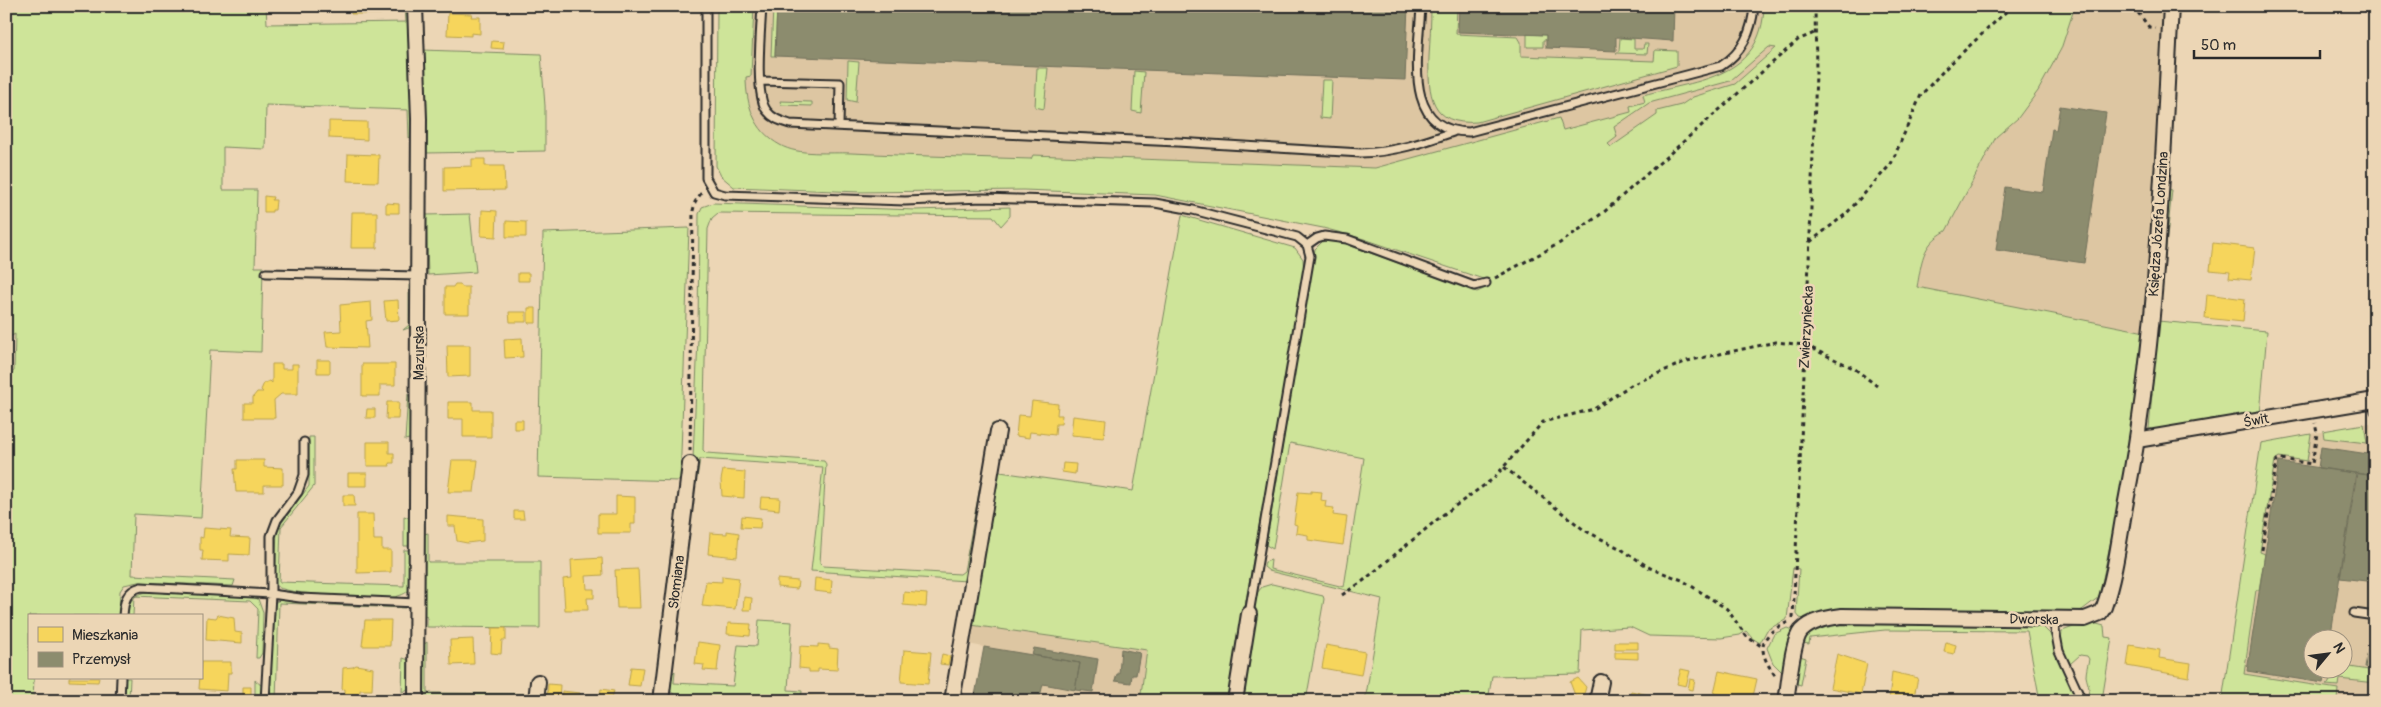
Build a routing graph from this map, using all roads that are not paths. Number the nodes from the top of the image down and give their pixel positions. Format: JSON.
{"nodes":[{"id":1,"x":416,"y":6,"type":"edge"},
{"id":2,"x":706,"y":6,"type":"edge"},
{"id":3,"x":762,"y":6,"type":"edge"},
{"id":4,"x":1421,"y":6,"type":"edge"},
{"id":5,"x":1754,"y":6,"type":"edge"},
{"id":6,"x":2171,"y":6,"type":"edge"},
{"id":7,"x":760,"y":81,"type":"junction"},
{"id":8,"x":839,"y":126,"type":"junction"},
{"id":9,"x":1453,"y":132,"type":"junction"},
{"id":10,"x":1307,"y":245,"type":"junction"},
{"id":11,"x":266,"y":273,"type":"dead end"},
{"id":12,"x":419,"y":276,"type":"junction"},
{"id":13,"x":1486,"y":283,"type":"road end"},
{"id":14,"x":2374,"y":404,"type":"edge"},
{"id":15,"x":998,"y":432,"type":"dead end"},
{"id":16,"x":2137,"y":440,"type":"junction"},
{"id":17,"x":304,"y":442,"type":"dead end"},
{"id":18,"x":690,"y":464,"type":"road end"},
{"id":19,"x":271,"y":594,"type":"junction"},
{"id":20,"x":418,"y":603,"type":"junction"},
{"id":21,"x":2354,"y":613,"type":"dead end"},
{"id":22,"x":123,"y":614,"type":"edge"},
{"id":23,"x":1249,"y":614,"type":"joint"},
{"id":24,"x":2375,"y":616,"type":"edge"},
{"id":25,"x":2053,"y":619,"type":"junction"},
{"id":26,"x":121,"y":680,"type":"edge"},
{"id":27,"x":538,"y":682,"type":"dead end"},
{"id":28,"x":1601,"y":682,"type":"dead end"},
{"id":29,"x":1787,"y":694,"type":"edge"},
{"id":30,"x":120,"y":701,"type":"edge"},
{"id":31,"x":265,"y":701,"type":"edge"},
{"id":32,"x":416,"y":701,"type":"edge"},
{"id":33,"x":536,"y":701,"type":"edge"},
{"id":34,"x":662,"y":701,"type":"edge"},
{"id":35,"x":952,"y":701,"type":"edge"},
{"id":36,"x":1235,"y":701,"type":"edge"},
{"id":37,"x":1597,"y":701,"type":"edge"},
{"id":38,"x":2082,"y":701,"type":"edge"}],
"edges":[{"from":1,"to":12,"type":"street","name":"Mazurska"},
{"from":2,"to":10,"type":"lane"},
{"from":3,"to":7,"type":"lane"},
{"from":4,"to":9,"type":"lane"},
{"from":5,"to":9,"type":"lane"},
{"from":6,"to":16,"type":"street","name":"Księdza Józefa Londzina"},
{"from":7,"to":8,"type":"lane"},
{"from":7,"to":8,"type":"lane"},
{"from":8,"to":9,"type":"lane"},
{"from":10,"to":13,"type":"lane"},
{"from":10,"to":23,"type":"lane"},
{"from":11,"to":12,"type":"lane"},
{"from":12,"to":20,"type":"street","name":"Mazurska"},
{"from":14,"to":16,"type":"street","name":"Świt"},
{"from":15,"to":35,"type":"street"},
{"from":16,"to":25,"type":"street","name":"Dworska"},
{"from":17,"to":19,"type":"lane"},
{"from":18,"to":34,"type":"street","name":"Słomiana"},
{"from":19,"to":20,"type":"lane"},
{"from":19,"to":22,"type":"lane"},
{"from":19,"to":31,"type":"lane"},
{"from":20,"to":32,"type":"street","name":"Mazurska"},
{"from":21,"to":24,"type":"lane"},
{"from":23,"to":36,"type":"street"},
{"from":25,"to":29,"type":"street","name":"Dworska"},
{"from":25,"to":38,"type":"lane"},
{"from":26,"to":30,"type":"lane"},
{"from":27,"to":33,"type":"street"},
{"from":28,"to":37,"type":"street"}]}
